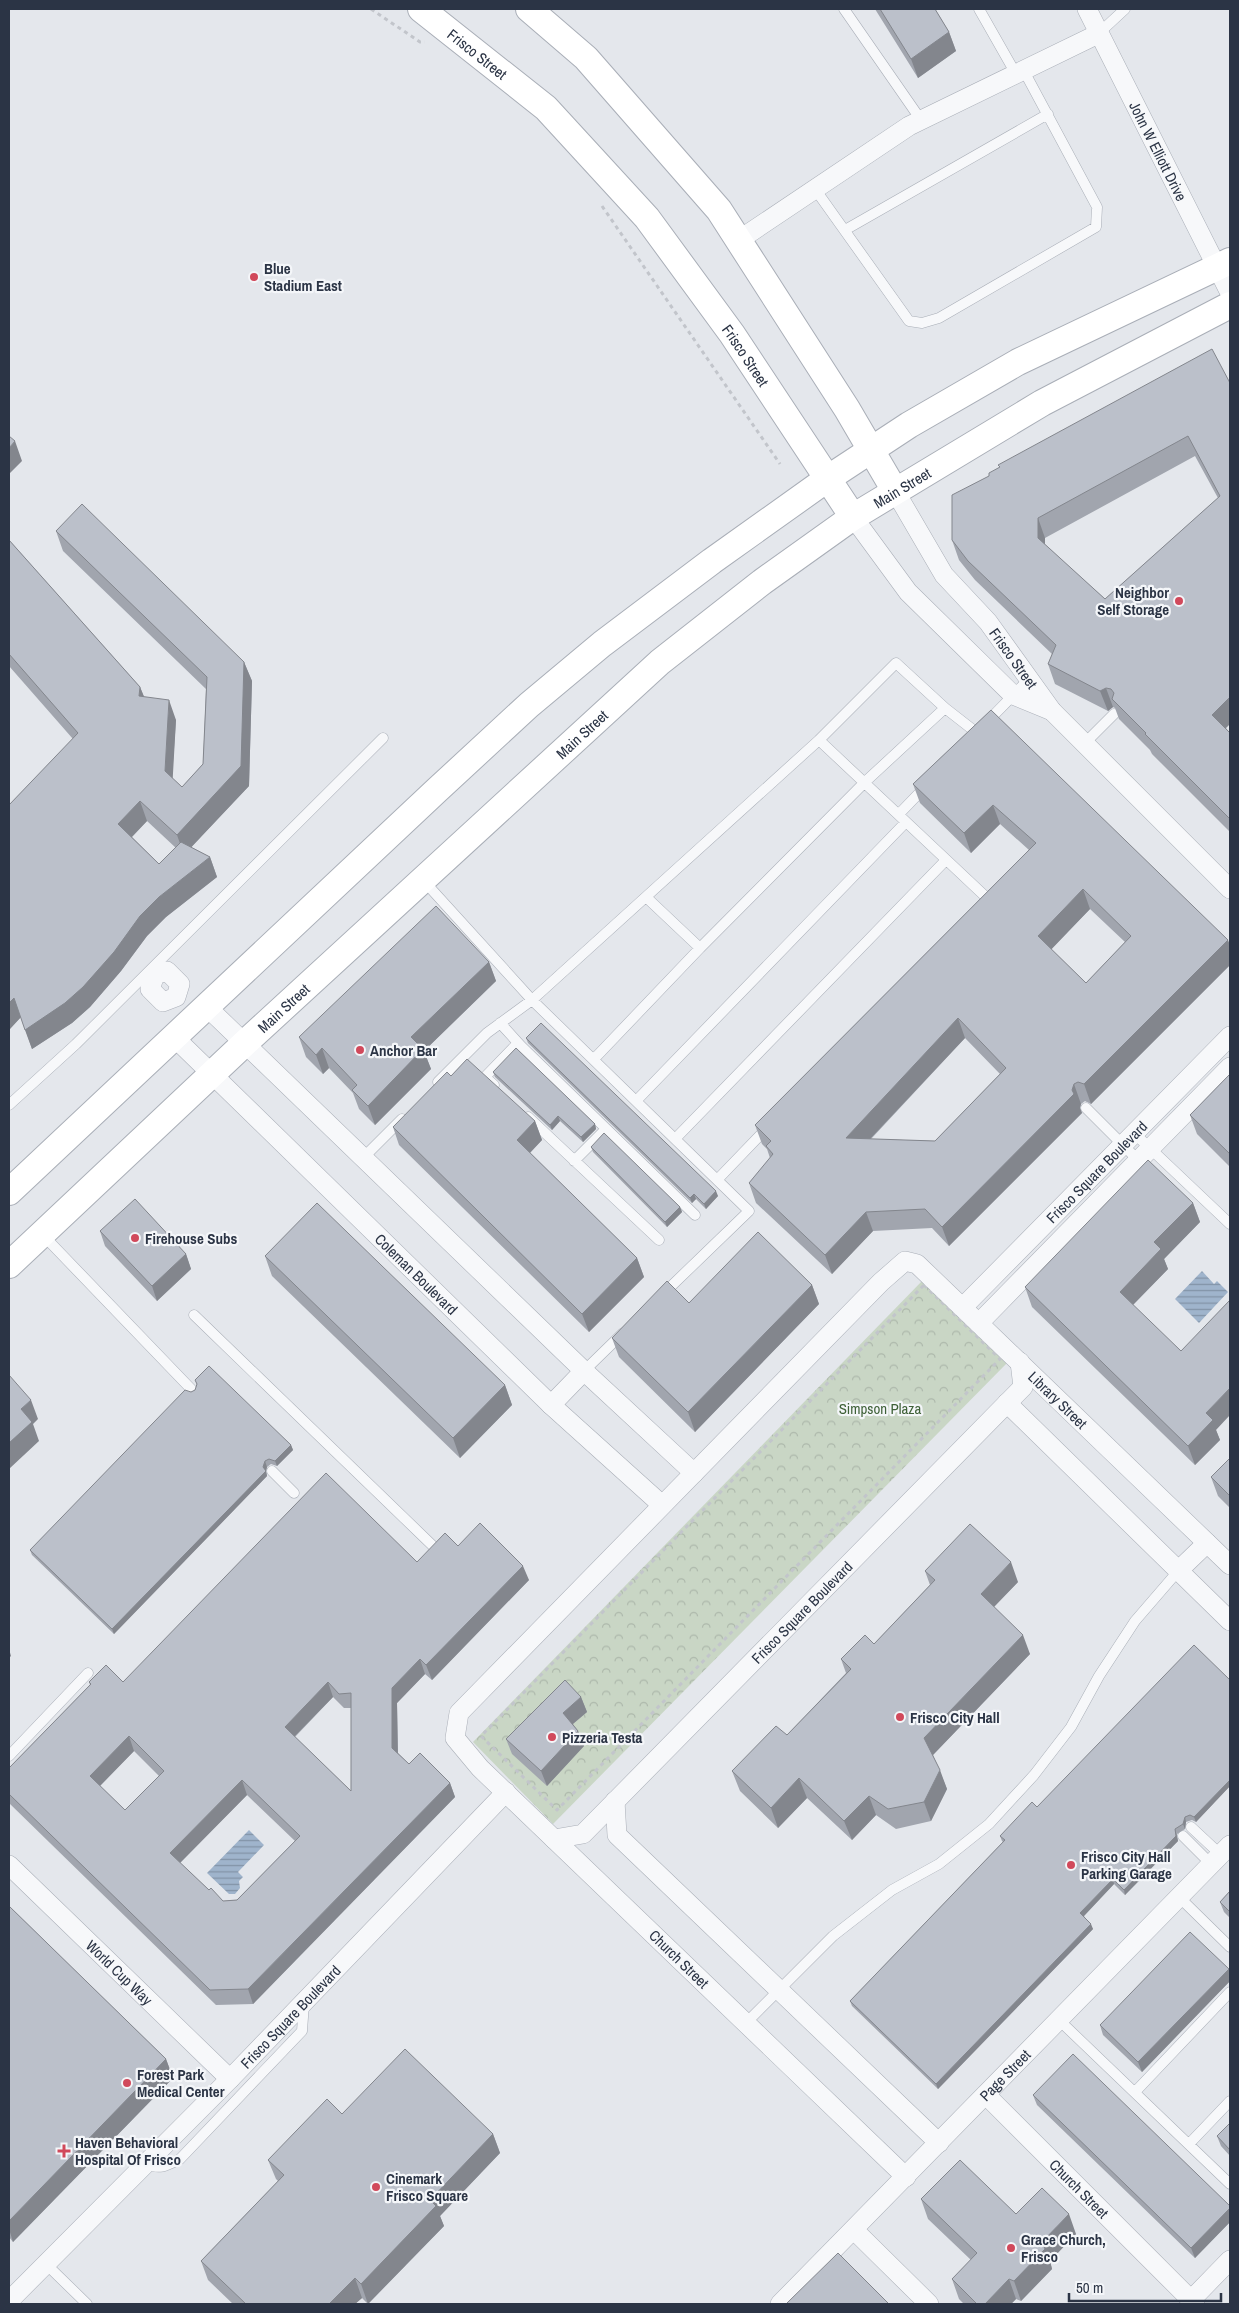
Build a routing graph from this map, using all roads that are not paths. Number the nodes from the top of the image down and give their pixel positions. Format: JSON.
{"nodes":[{"id":1,"x":422,"y":9,"type":"edge"},
{"id":2,"x":529,"y":9,"type":"edge"},
{"id":3,"x":844,"y":9,"type":"edge"},
{"id":4,"x":979,"y":9,"type":"edge"},
{"id":5,"x":1087,"y":9,"type":"edge"},
{"id":6,"x":1125,"y":9,"type":"edge"},
{"id":7,"x":1098,"y":34,"type":"junction"},
{"id":8,"x":1020,"y":72,"type":"junction"},
{"id":9,"x":1048,"y":114,"type":"junction"},
{"id":10,"x":921,"y":120,"type":"junction"},
{"id":11,"x":815,"y":189,"type":"junction"},
{"id":12,"x":845,"y":230,"type":"junction"},
{"id":13,"x":739,"y":240,"type":"junction"},
{"id":14,"x":1224,"y":264,"type":"edge"},
{"id":15,"x":1230,"y":293,"type":"edge"},
{"id":16,"x":1230,"y":305,"type":"edge"},
{"id":17,"x":871,"y":449,"type":"junction"},
{"id":18,"x":827,"y":479,"type":"junction"},
{"id":19,"x":895,"y":491,"type":"junction"},
{"id":20,"x":852,"y":517,"type":"junction"},
{"id":21,"x":1030,"y":678,"type":"junction"},
{"id":22,"x":1013,"y":695,"type":"junction"},
{"id":23,"x":945,"y":708,"type":"junction"},
{"id":24,"x":1052,"y":711,"type":"junction"},
{"id":25,"x":1114,"y":714,"type":"edge"},
{"id":26,"x":383,"y":738,"type":"dead end"},
{"id":27,"x":819,"y":740,"type":"junction"},
{"id":28,"x":1085,"y":743,"type":"junction"},
{"id":29,"x":931,"y":780,"type":"edge"},
{"id":30,"x":865,"y":782,"type":"junction"},
{"id":31,"x":902,"y":818,"type":"junction"},
{"id":32,"x":946,"y":860,"type":"junction"},
{"id":33,"x":423,"y":880,"type":"junction"},
{"id":34,"x":1230,"y":888,"type":"edge"},
{"id":35,"x":646,"y":897,"type":"junction"},
{"id":36,"x":974,"y":913,"type":"edge"},
{"id":37,"x":700,"y":948,"type":"junction"},
{"id":38,"x":153,"y":972,"type":"junction"},
{"id":39,"x":532,"y":1000,"type":"junction"},
{"id":40,"x":201,"y":1012,"type":"junction"},
{"id":41,"x":500,"y":1023,"type":"junction"},
{"id":42,"x":1230,"y":1036,"type":"edge"},
{"id":43,"x":174,"y":1037,"type":"junction"},
{"id":44,"x":246,"y":1042,"type":"junction"},
{"id":45,"x":518,"y":1043,"type":"junction"},
{"id":46,"x":594,"y":1060,"type":"junction"},
{"id":47,"x":1230,"y":1067,"type":"edge"},
{"id":48,"x":212,"y":1073,"type":"junction"},
{"id":49,"x":430,"y":1090,"type":"edge"},
{"id":50,"x":499,"y":1090,"type":"edge"},
{"id":51,"x":636,"y":1101,"type":"junction"},
{"id":52,"x":9,"y":1105,"type":"edge"},
{"id":53,"x":1086,"y":1108,"type":"dead end"},
{"id":54,"x":519,"y":1109,"type":"edge"},
{"id":55,"x":410,"y":1111,"type":"edge"},
{"id":56,"x":778,"y":1117,"type":"edge"},
{"id":57,"x":606,"y":1129,"type":"junction"},
{"id":58,"x":675,"y":1139,"type":"junction"},
{"id":59,"x":1129,"y":1140,"type":"junction"},
{"id":60,"x":1145,"y":1154,"type":"junction"},
{"id":61,"x":364,"y":1157,"type":"junction"},
{"id":62,"x":574,"y":1160,"type":"junction"},
{"id":63,"x":717,"y":1180,"type":"junction"},
{"id":64,"x":9,"y":1192,"type":"edge"},
{"id":65,"x":695,"y":1215,"type":"dead end"},
{"id":66,"x":1230,"y":1224,"type":"edge"},
{"id":67,"x":42,"y":1234,"type":"junction"},
{"id":68,"x":660,"y":1240,"type":"dead end"},
{"id":69,"x":9,"y":1265,"type":"edge"},
{"id":70,"x":652,"y":1304,"type":"edge"},
{"id":71,"x":963,"y":1307,"type":"junction"},
{"id":72,"x":194,"y":1315,"type":"dead end"},
{"id":73,"x":979,"y":1322,"type":"junction"},
{"id":74,"x":632,"y":1324,"type":"edge"},
{"id":75,"x":1020,"y":1362,"type":"junction"},
{"id":76,"x":584,"y":1371,"type":"junction"},
{"id":77,"x":192,"y":1390,"type":"edge"},
{"id":78,"x":1007,"y":1403,"type":"junction"},
{"id":79,"x":551,"y":1405,"type":"junction"},
{"id":80,"x":272,"y":1471,"type":"dead end"},
{"id":81,"x":694,"y":1473,"type":"junction"},
{"id":82,"x":294,"y":1493,"type":"dead end"},
{"id":83,"x":662,"y":1506,"type":"junction"},
{"id":84,"x":1207,"y":1543,"type":"junction"},
{"id":85,"x":433,"y":1546,"type":"edge"},
{"id":86,"x":1230,"y":1565,"type":"edge"},
{"id":87,"x":1178,"y":1570,"type":"junction"},
{"id":88,"x":1230,"y":1621,"type":"edge"},
{"id":89,"x":88,"y":1673,"type":"dead end"},
{"id":90,"x":9,"y":1756,"type":"edge"},
{"id":91,"x":506,"y":1792,"type":"junction"},
{"id":92,"x":615,"y":1801,"type":"junction"},
{"id":93,"x":1191,"y":1826,"type":"dead end"},
{"id":94,"x":1183,"y":1836,"type":"dead end"},
{"id":95,"x":554,"y":1839,"type":"junction"},
{"id":96,"x":1221,"y":1855,"type":"edge"},
{"id":97,"x":9,"y":1865,"type":"edge"},
{"id":98,"x":1179,"y":1897,"type":"junction"},
{"id":99,"x":1230,"y":1946,"type":"edge"},
{"id":100,"x":779,"y":1990,"type":"junction"},
{"id":101,"x":1230,"y":1992,"type":"edge"},
{"id":102,"x":304,"y":2002,"type":"junction"},
{"id":103,"x":1059,"y":2020,"type":"junction"},
{"id":104,"x":746,"y":2024,"type":"junction"},
{"id":105,"x":230,"y":2079,"type":"junction"},
{"id":106,"x":1135,"y":2092,"type":"junction"},
{"id":107,"x":986,"y":2094,"type":"junction"},
{"id":108,"x":1230,"y":2101,"type":"edge"},
{"id":109,"x":939,"y":2143,"type":"junction"},
{"id":110,"x":1189,"y":2144,"type":"junction"},
{"id":111,"x":147,"y":2162,"type":"junction"},
{"id":112,"x":906,"y":2177,"type":"junction"},
{"id":113,"x":1230,"y":2184,"type":"edge"},
{"id":114,"x":854,"y":2230,"type":"junction"},
{"id":115,"x":1230,"y":2260,"type":"edge"},
{"id":116,"x":46,"y":2264,"type":"junction"},
{"id":117,"x":9,"y":2301,"type":"edge"},
{"id":118,"x":1193,"y":2302,"type":"edge"},
{"id":119,"x":13,"y":2304,"type":"edge"},
{"id":120,"x":88,"y":2304,"type":"edge"},
{"id":121,"x":780,"y":2304,"type":"edge"},
{"id":122,"x":929,"y":2304,"type":"edge"}],
"edges":[{"from":1,"to":18,"type":"main road","name":"Frisco Street"},
{"from":2,"to":13,"type":"main road","name":"Frisco Street"},
{"from":3,"to":10,"type":"lane"},
{"from":4,"to":8,"type":"lane"},
{"from":5,"to":7,"type":"street","name":"John W Elliott Drive"},
{"from":6,"to":7,"type":"lane"},
{"from":7,"to":8,"type":"street"},
{"from":7,"to":14,"type":"street","name":"John W Elliott Drive"},
{"from":8,"to":9,"type":"lane"},
{"from":8,"to":10,"type":"street"},
{"from":9,"to":12,"type":"lane"},
{"from":9,"to":12,"type":"lane"},
{"from":10,"to":11,"type":"street"},
{"from":11,"to":12,"type":"lane"},
{"from":11,"to":13,"type":"street"},
{"from":13,"to":17,"type":"main road","name":"Frisco Street"},
{"from":14,"to":15,"type":"street","name":"John W Elliott Drive"},
{"from":14,"to":17,"type":"main road"},
{"from":16,"to":19,"type":"main road","name":"Main Street"},
{"from":17,"to":18,"type":"main road"},
{"from":17,"to":19,"type":"main road","name":"Frisco Street"},
{"from":18,"to":20,"type":"main road","name":"Frisco Street"},
{"from":18,"to":40,"type":"main road"},
{"from":19,"to":20,"type":"main road","name":"Main Street"},
{"from":19,"to":21,"type":"street","name":"Frisco Street"},
{"from":20,"to":22,"type":"street","name":"Frisco Street"},
{"from":20,"to":33,"type":"main road","name":"Main Street"},
{"from":21,"to":22,"type":"lane"},
{"from":21,"to":24,"type":"street","name":"Frisco Street"},
{"from":22,"to":23,"type":"lane"},
{"from":22,"to":24,"type":"street","name":"Frisco Street"},
{"from":23,"to":27,"type":"lane"},
{"from":23,"to":30,"type":"lane"},
{"from":24,"to":28,"type":"street","name":"Frisco Street"},
{"from":25,"to":28,"type":"lane"},
{"from":26,"to":38,"type":"lane"},
{"from":27,"to":30,"type":"lane"},
{"from":27,"to":35,"type":"lane"},
{"from":28,"to":34,"type":"street","name":"Frisco Street"},
{"from":29,"to":31,"type":"lane"},
{"from":30,"to":31,"type":"lane"},
{"from":30,"to":37,"type":"lane"},
{"from":31,"to":32,"type":"lane"},
{"from":31,"to":51,"type":"lane"},
{"from":32,"to":36,"type":"lane"},
{"from":32,"to":58,"type":"lane"},
{"from":33,"to":39,"type":"lane"},
{"from":33,"to":44,"type":"main road","name":"Main Street"},
{"from":35,"to":37,"type":"lane"},
{"from":35,"to":39,"type":"lane"},
{"from":37,"to":46,"type":"lane"},
{"from":38,"to":40,"type":"street"},
{"from":38,"to":52,"type":"lane"},
{"from":39,"to":41,"type":"lane"},
{"from":39,"to":46,"type":"lane"},
{"from":40,"to":43,"type":"main road"},
{"from":40,"to":44,"type":"street"},
{"from":41,"to":45,"type":"lane"},
{"from":41,"to":49,"type":"lane"},
{"from":42,"to":59,"type":"street","name":"Frisco Square Boulevard"},
{"from":43,"to":48,"type":"street","name":"Coleman Boulevard"},
{"from":43,"to":64,"type":"main road"},
{"from":44,"to":48,"type":"main road","name":"Main Street"},
{"from":44,"to":61,"type":"street"},
{"from":45,"to":50,"type":"lane"},
{"from":45,"to":57,"type":"lane"},
{"from":46,"to":51,"type":"lane"},
{"from":47,"to":60,"type":"street","name":"Frisco Square Boulevard"},
{"from":48,"to":67,"type":"main road","name":"Main Street"},
{"from":48,"to":79,"type":"street","name":"Coleman Boulevard"},
{"from":51,"to":58,"type":"lane"},
{"from":53,"to":59,"type":"lane"},
{"from":54,"to":62,"type":"lane"},
{"from":55,"to":61,"type":"lane"},
{"from":56,"to":63,"type":"lane"},
{"from":57,"to":62,"type":"lane"},
{"from":57,"to":65,"type":"lane"},
{"from":58,"to":63,"type":"lane"},
{"from":59,"to":60,"type":"lane"},
{"from":59,"to":60,"type":"lane"},
{"from":59,"to":71,"type":"street","name":"Frisco Square Boulevard"},
{"from":60,"to":66,"type":"lane"},
{"from":60,"to":73,"type":"street","name":"Frisco Square Boulevard"},
{"from":61,"to":76,"type":"street"},
{"from":62,"to":68,"type":"lane"},
{"from":63,"to":70,"type":"lane"},
{"from":67,"to":69,"type":"main road","name":"Main Street"},
{"from":67,"to":77,"type":"lane"},
{"from":71,"to":73,"type":"street","name":"Library Street"},
{"from":71,"to":81,"type":"street","name":"Library Street"},
{"from":72,"to":85,"type":"lane"},
{"from":73,"to":75,"type":"street","name":"Library Street"},
{"from":74,"to":76,"type":"lane"},
{"from":75,"to":78,"type":"street","name":"Frisco Square Boulevard"},
{"from":75,"to":84,"type":"street","name":"Library Street"},
{"from":76,"to":79,"type":"street"},
{"from":76,"to":81,"type":"street"},
{"from":78,"to":87,"type":"street"},
{"from":78,"to":92,"type":"street","name":"Frisco Square Boulevard"},
{"from":79,"to":83,"type":"street","name":"Coleman Boulevard"},
{"from":80,"to":82,"type":"lane"},
{"from":81,"to":83,"type":"street"},
{"from":83,"to":91,"type":"street","name":"Church Street"},
{"from":84,"to":86,"type":"street","name":"Library Street"},
{"from":84,"to":87,"type":"street"},
{"from":87,"to":88,"type":"street"},
{"from":87,"to":100,"type":"lane"},
{"from":89,"to":90,"type":"lane"},
{"from":91,"to":95,"type":"street","name":"Church Street"},
{"from":91,"to":102,"type":"street","name":"Frisco Square Boulevard"},
{"from":92,"to":95,"type":"street","name":"Frisco Square Boulevard"},
{"from":92,"to":100,"type":"street"},
{"from":93,"to":96,"type":"lane"},
{"from":94,"to":96,"type":"lane"},
{"from":95,"to":104,"type":"street","name":"Church Street"},
{"from":96,"to":98,"type":"street","name":"Page Street"},
{"from":97,"to":105,"type":"street","name":"World Cup Way"},
{"from":98,"to":99,"type":"lane"},
{"from":98,"to":103,"type":"street","name":"Page Street"},
{"from":100,"to":104,"type":"lane"},
{"from":100,"to":109,"type":"street"},
{"from":101,"to":106,"type":"lane"},
{"from":102,"to":105,"type":"street","name":"Frisco Square Boulevard"},
{"from":102,"to":111,"type":"lane"},
{"from":103,"to":106,"type":"lane"},
{"from":103,"to":107,"type":"street","name":"Page Street"},
{"from":104,"to":112,"type":"street","name":"Church Street"},
{"from":105,"to":111,"type":"street","name":"Frisco Square Boulevard"},
{"from":106,"to":110,"type":"lane"},
{"from":107,"to":109,"type":"street","name":"Page Street"},
{"from":107,"to":118,"type":"street","name":"Church Street"},
{"from":108,"to":110,"type":"lane"},
{"from":109,"to":112,"type":"street","name":"Page Street"},
{"from":110,"to":113,"type":"lane"},
{"from":111,"to":116,"type":"street","name":"Frisco Square Boulevard"},
{"from":112,"to":114,"type":"street","name":"Page Street"},
{"from":114,"to":121,"type":"street","name":"Page Street"},
{"from":114,"to":122,"type":"street"},
{"from":115,"to":118,"type":"street"},
{"from":116,"to":117,"type":"street","name":"Frisco Square Boulevard"},
{"from":116,"to":120,"type":"lane"},
{"from":117,"to":119,"type":"lane"}]}
